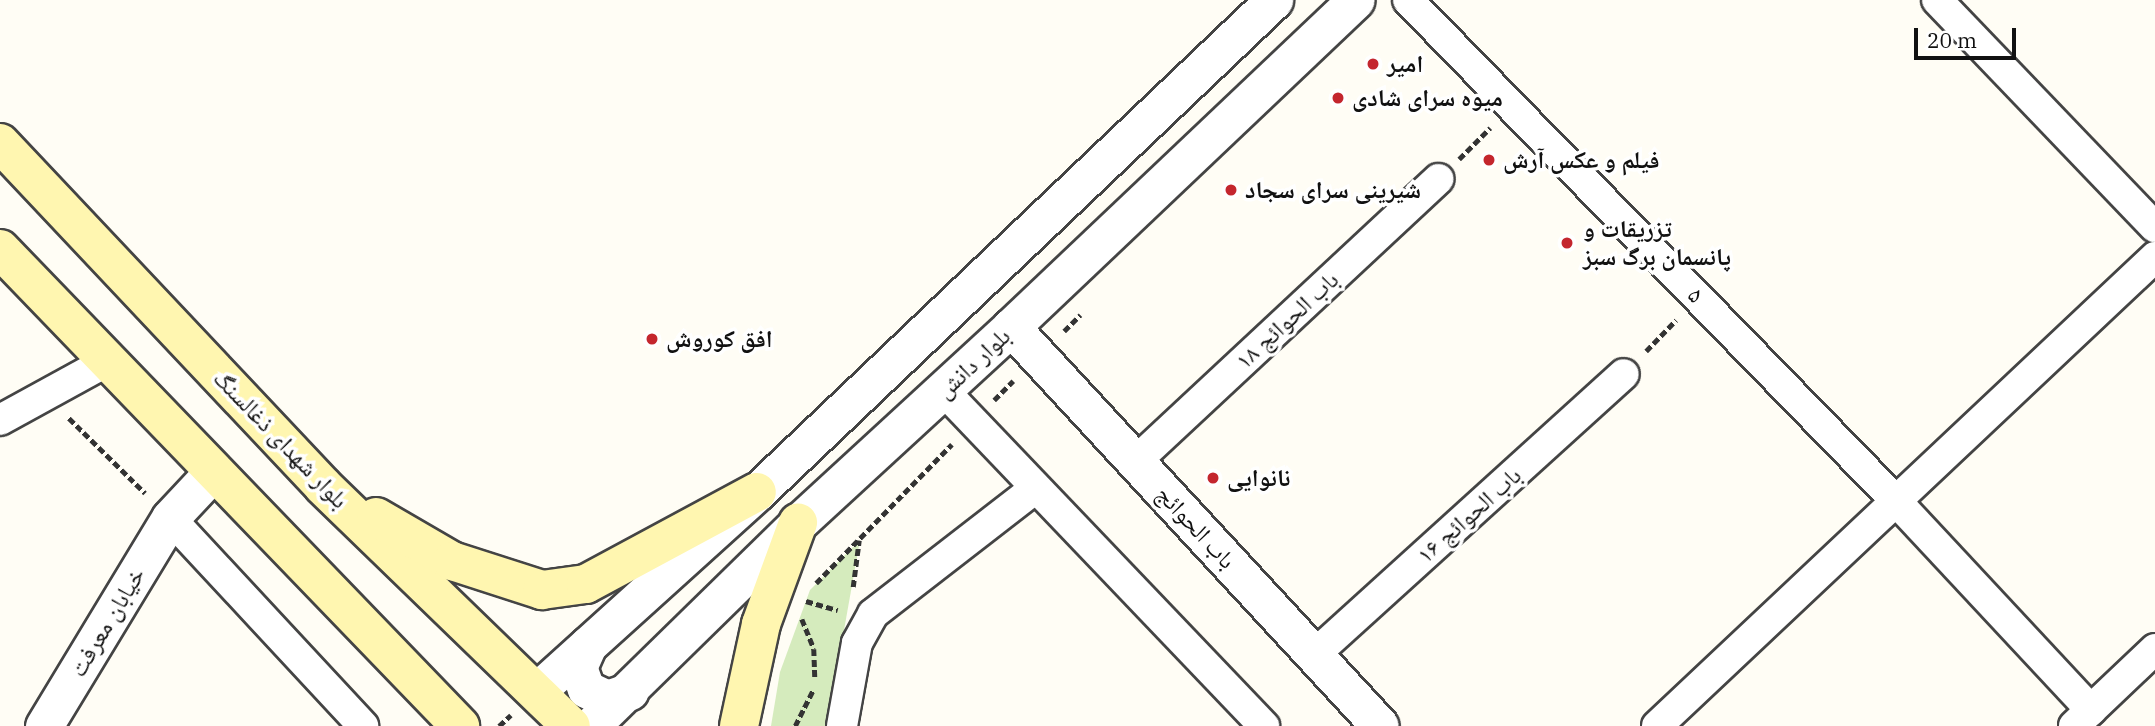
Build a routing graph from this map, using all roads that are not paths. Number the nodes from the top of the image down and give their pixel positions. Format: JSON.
{"nodes":[{"id":1,"x":1274,"y":0,"type":"edge"},
{"id":2,"x":1355,"y":0,"type":"edge"},
{"id":3,"x":1408,"y":0,"type":"edge"},
{"id":4,"x":1937,"y":0,"type":"edge"},
{"id":5,"x":0,"y":143,"type":"edge"},
{"id":6,"x":1438,"y":179,"type":"road end"},
{"id":7,"x":2155,"y":227,"type":"edge"},
{"id":8,"x":0,"y":249,"type":"edge"},
{"id":9,"x":2155,"y":257,"type":"edge"},
{"id":10,"x":1012,"y":327,"type":"junction"},
{"id":11,"x":106,"y":362,"type":"junction"},
{"id":12,"x":1623,"y":374,"type":"road end"},
{"id":13,"x":943,"y":390,"type":"junction"},
{"id":14,"x":0,"y":420,"type":"edge"},
{"id":15,"x":1135,"y":462,"type":"junction"},
{"id":16,"x":213,"y":472,"type":"junction"},
{"id":17,"x":323,"y":486,"type":"junction"},
{"id":18,"x":1034,"y":489,"type":"junction"},
{"id":19,"x":757,"y":492,"type":"junction"},
{"id":20,"x":1896,"y":501,"type":"junction"},
{"id":21,"x":170,"y":518,"type":"junction"},
{"id":22,"x":798,"y":523,"type":"junction"},
{"id":23,"x":588,"y":645,"type":"junction"},
{"id":24,"x":2155,"y":649,"type":"edge"},
{"id":25,"x":1314,"y":656,"type":"junction"},
{"id":26,"x":537,"y":691,"type":"junction"},
{"id":27,"x":630,"y":691,"type":"junction"},
{"id":28,"x":2082,"y":718,"type":"edge"},
{"id":29,"x":42,"y":722,"type":"edge"},
{"id":30,"x":363,"y":726,"type":"edge"},
{"id":31,"x":460,"y":726,"type":"edge"},
{"id":32,"x":570,"y":726,"type":"edge"},
{"id":33,"x":591,"y":726,"type":"edge"},
{"id":34,"x":739,"y":726,"type":"edge"},
{"id":35,"x":842,"y":726,"type":"edge"},
{"id":36,"x":1264,"y":726,"type":"edge"},
{"id":37,"x":1380,"y":726,"type":"edge"},
{"id":38,"x":1657,"y":726,"type":"edge"}],
"edges":[{"from":1,"to":19,"type":"street"},
{"from":2,"to":10,"type":"street","name":"بلوار دانش"},
{"from":3,"to":20,"type":"street","name":"۵"},
{"from":4,"to":7,"type":"street"},
{"from":5,"to":17,"type":"main road","name":"بلوار شهدای ذغالسنگ"},
{"from":6,"to":15,"type":"street","name":"باب الحوائج ۱۸"},
{"from":8,"to":11,"type":"main road"},
{"from":9,"to":20,"type":"street"},
{"from":10,"to":13,"type":"street","name":"بلوار دانش"},
{"from":10,"to":15,"type":"street","name":"باب الحوائج"},
{"from":11,"to":14,"type":"street"},
{"from":11,"to":16,"type":"main road"},
{"from":12,"to":25,"type":"street","name":"باب الحوائج ۱۶"},
{"from":13,"to":18,"type":"street"},
{"from":13,"to":22,"type":"street","name":"بلوار دانش"},
{"from":15,"to":25,"type":"street","name":"باب الحوائج"},
{"from":16,"to":21,"type":"street","name":"خیابان معرفت"},
{"from":16,"to":31,"type":"main road"},
{"from":17,"to":19,"type":"main road"},
{"from":17,"to":26,"type":"main road","name":"بلوار شهدای ذغالسنگ"},
{"from":18,"to":35,"type":"street"},
{"from":18,"to":36,"type":"street"},
{"from":19,"to":23,"type":"street"},
{"from":20,"to":28,"type":"street","name":"۵"},
{"from":20,"to":38,"type":"street"},
{"from":21,"to":29,"type":"street","name":"خیابان معرفت"},
{"from":21,"to":30,"type":"street"},
{"from":22,"to":27,"type":"street","name":"بلوار دانش"},
{"from":22,"to":34,"type":"main road"},
{"from":23,"to":26,"type":"street"},
{"from":23,"to":27,"type":"street"},
{"from":24,"to":28,"type":"street"},
{"from":25,"to":37,"type":"street","name":"باب الحوائج"},
{"from":26,"to":32,"type":"main road","name":"بلوار شهدای ذغالسنگ"},
{"from":27,"to":33,"type":"street","name":"بلوار دانش"}]}
